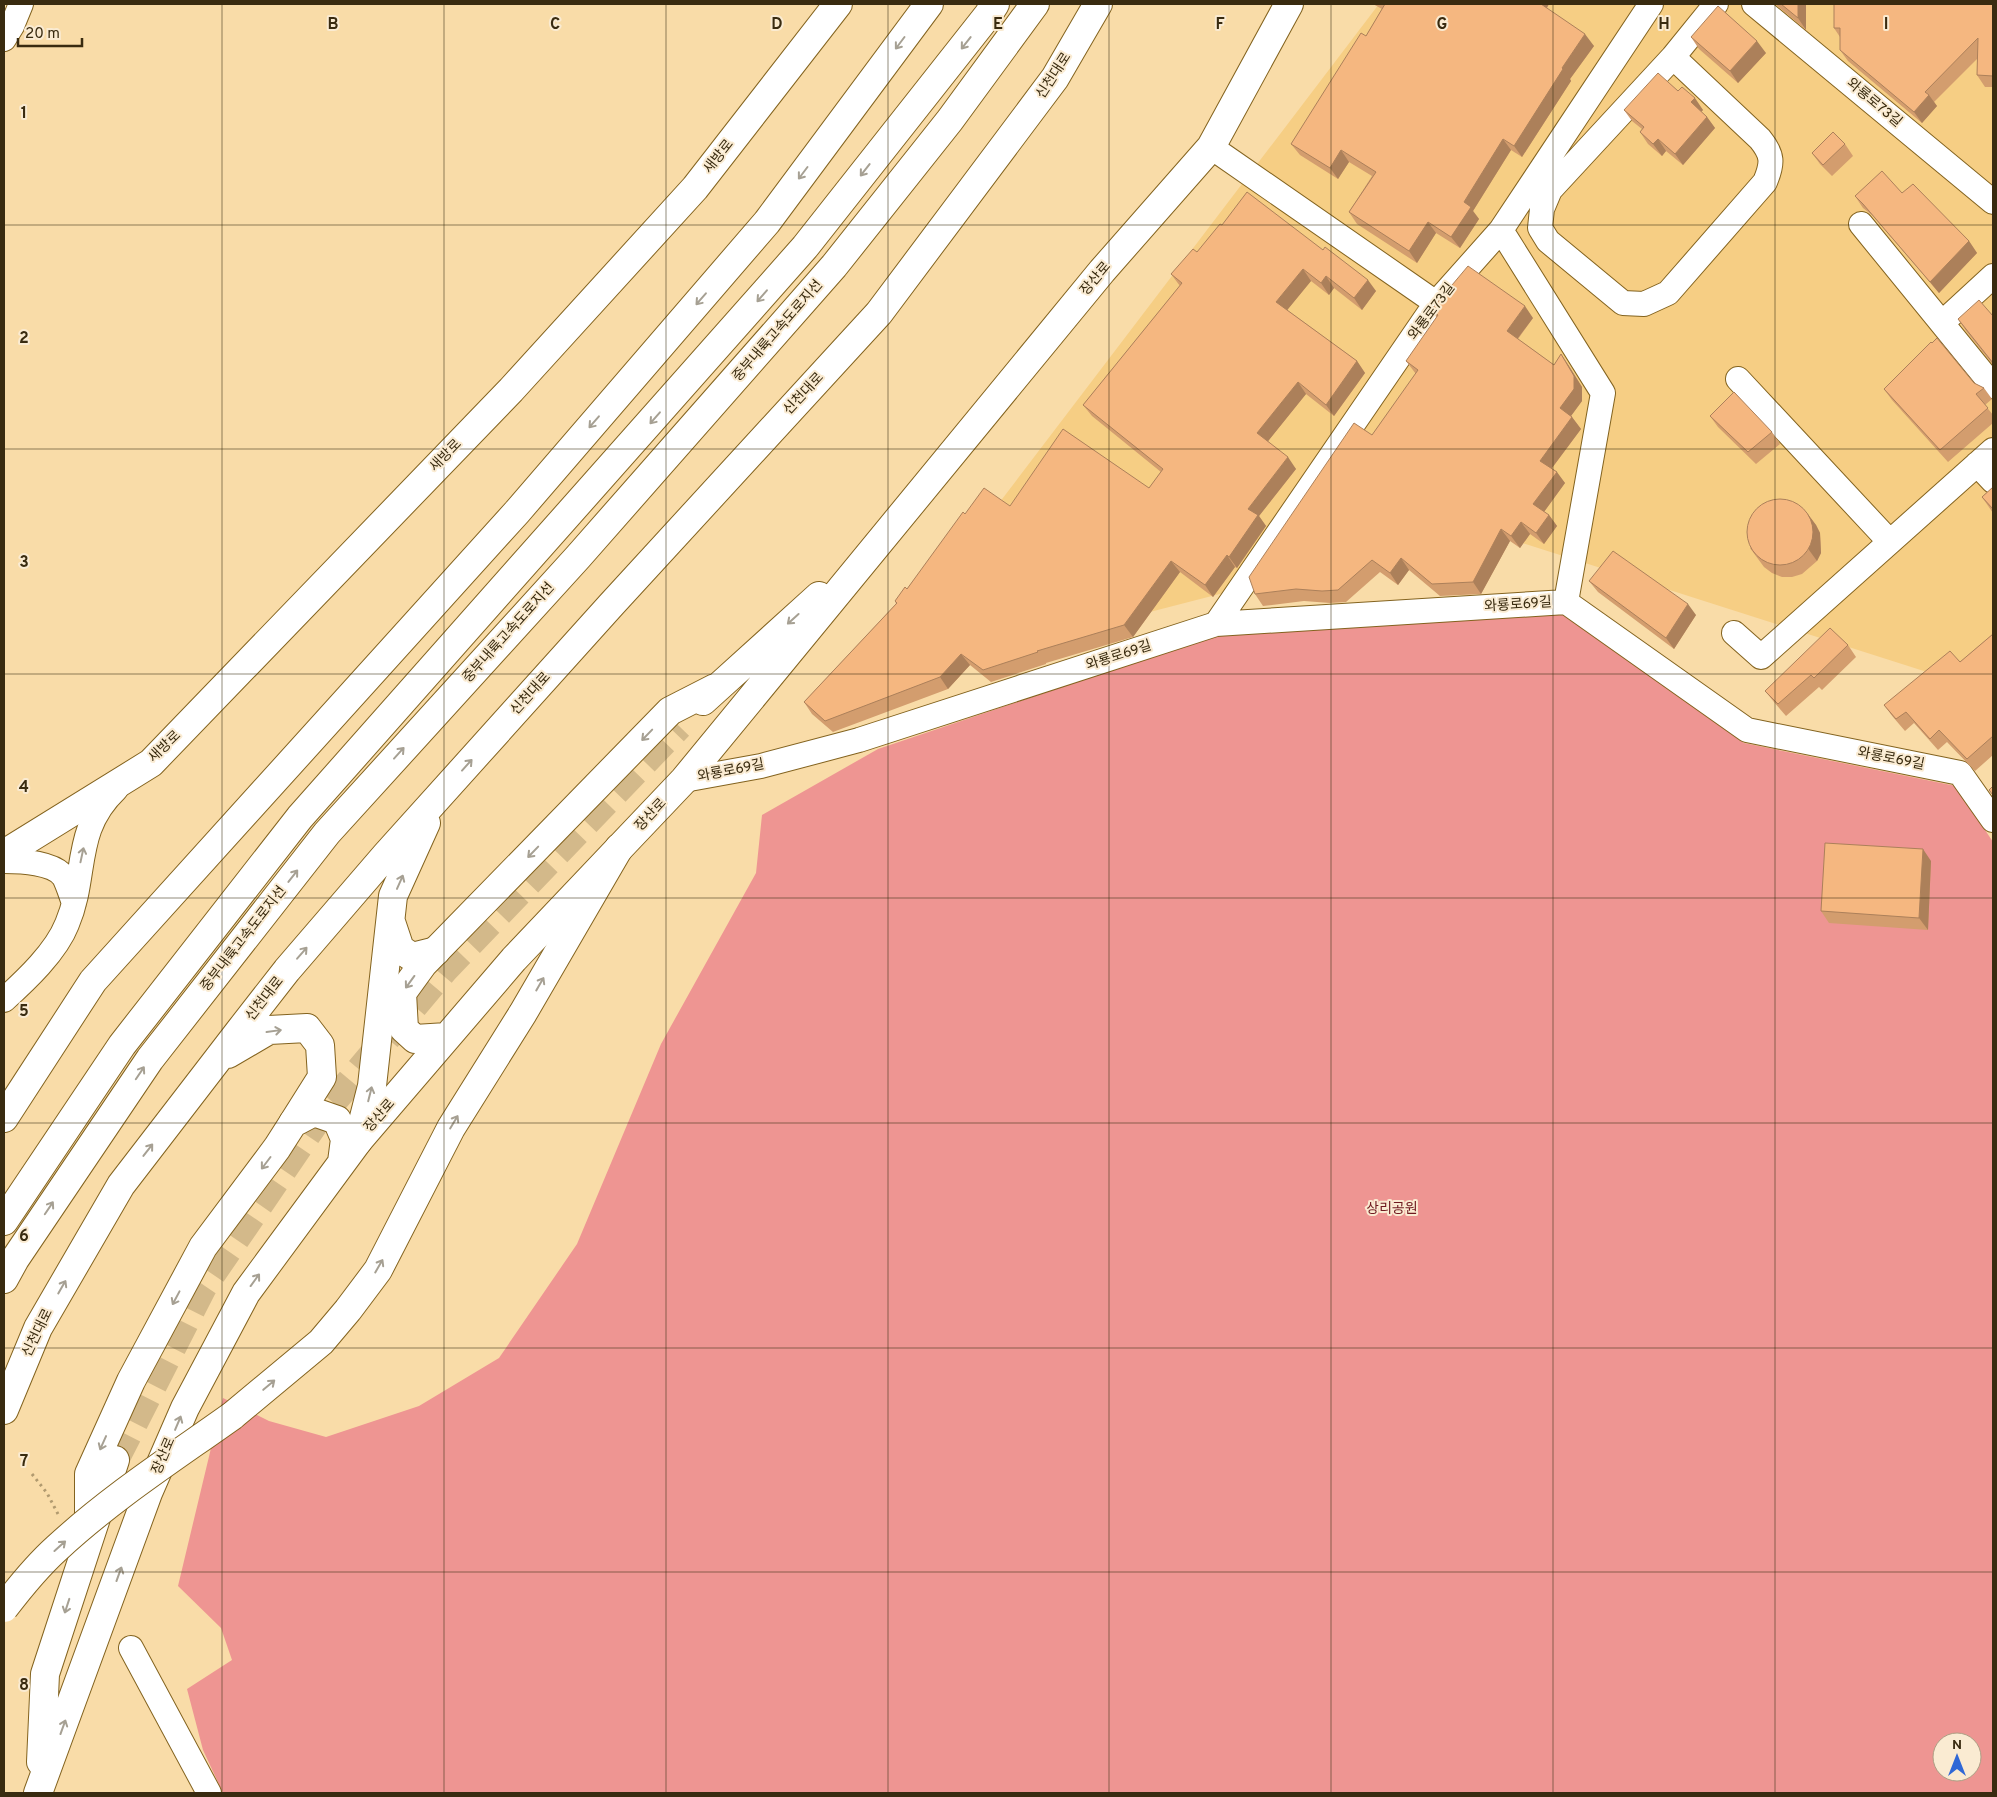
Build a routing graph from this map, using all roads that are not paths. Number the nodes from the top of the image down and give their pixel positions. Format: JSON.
{"nodes":[{"id":1,"x":21,"y":4,"type":"edge"},
{"id":2,"x":838,"y":4,"type":"edge"},
{"id":3,"x":929,"y":4,"type":"edge"},
{"id":4,"x":995,"y":4,"type":"edge"},
{"id":5,"x":1035,"y":4,"type":"edge"},
{"id":6,"x":1098,"y":4,"type":"edge"},
{"id":7,"x":1289,"y":4,"type":"edge"},
{"id":8,"x":1651,"y":4,"type":"edge"},
{"id":9,"x":1716,"y":4,"type":"edge"},
{"id":10,"x":1754,"y":4,"type":"edge"},
{"id":11,"x":4,"y":39,"type":"edge"},
{"id":12,"x":1673,"y":57,"type":"junction"},
{"id":13,"x":1211,"y":147,"type":"junction"},
{"id":14,"x":1993,"y":202,"type":"edge"},
{"id":15,"x":1861,"y":224,"type":"dead end"},
{"id":16,"x":1501,"y":230,"type":"junction"},
{"id":17,"x":1991,"y":285,"type":"edge"},
{"id":18,"x":1436,"y":303,"type":"junction"},
{"id":19,"x":1942,"y":323,"type":"junction"},
{"id":20,"x":1738,"y":378,"type":"dead end"},
{"id":21,"x":1993,"y":386,"type":"edge"},
{"id":22,"x":1988,"y":465,"type":"edge"},
{"id":23,"x":882,"y":540,"type":"junction"},
{"id":24,"x":1890,"y":542,"type":"junction"},
{"id":25,"x":1566,"y":602,"type":"junction"},
{"id":26,"x":1216,"y":624,"type":"junction"},
{"id":27,"x":1734,"y":633,"type":"dead end"},
{"id":28,"x":715,"y":688,"type":"junction"},
{"id":29,"x":679,"y":726,"type":"tunnel mouth"},
{"id":30,"x":129,"y":776,"type":"junction"},
{"id":31,"x":684,"y":780,"type":"junction"},
{"id":32,"x":440,"y":795,"type":"junction"},
{"id":33,"x":1993,"y":820,"type":"edge"},
{"id":34,"x":619,"y":848,"type":"junction"},
{"id":35,"x":4,"y":854,"type":"edge"},
{"id":36,"x":4,"y":862,"type":"edge"},
{"id":37,"x":74,"y":904,"type":"junction"},
{"id":38,"x":391,"y":921,"type":"junction"},
{"id":39,"x":436,"y":951,"type":"junction"},
{"id":40,"x":93,"y":982,"type":"junction"},
{"id":41,"x":4,"y":1000,"type":"edge"},
{"id":42,"x":447,"y":1037,"type":"junction"},
{"id":43,"x":216,"y":1061,"type":"junction"},
{"id":44,"x":4,"y":1084,"type":"edge"},
{"id":45,"x":4,"y":1118,"type":"edge"},
{"id":46,"x":293,"y":1123,"type":"junction"},
{"id":47,"x":350,"y":1152,"type":"junction"},
{"id":48,"x":4,"y":1221,"type":"edge"},
{"id":49,"x":4,"y":1278,"type":"edge"},
{"id":50,"x":4,"y":1410,"type":"edge"},
{"id":51,"x":115,"y":1460,"type":"tunnel mouth"},
{"id":52,"x":89,"y":1538,"type":"junction"},
{"id":53,"x":4,"y":1608,"type":"edge"},
{"id":54,"x":131,"y":1648,"type":"dead end"},
{"id":55,"x":39,"y":1791,"type":"edge"},
{"id":56,"x":209,"y":1793,"type":"edge"}],
"edges":[{"from":1,"to":11,"type":"street"},
{"from":2,"to":30,"type":"main road","name":"새방로"},
{"from":3,"to":40,"type":"main road","one_way":true},
{"from":4,"to":48,"type":"main road","one_way":true},
{"from":49,"to":5,"type":"main road","name":"중부내륙고속도로지선","one_way":true},
{"from":32,"to":6,"type":"main road","name":"신천대로","one_way":true},
{"from":7,"to":13,"type":"main road","name":"장산로"},
{"from":8,"to":16,"type":"street","name":"와룡로73길"},
{"from":9,"to":12,"type":"street"},
{"from":10,"to":14,"type":"street","name":"와룡로73길"},
{"from":12,"to":12,"type":"street"},
{"from":13,"to":18,"type":"street"},
{"from":13,"to":23,"type":"main road","name":"장산로"},
{"from":15,"to":19,"type":"street"},
{"from":16,"to":18,"type":"street","name":"와룡로73길"},
{"from":16,"to":25,"type":"street","name":"와룡로69길"},
{"from":17,"to":19,"type":"street"},
{"from":18,"to":26,"type":"street","name":"와룡로73길"},
{"from":19,"to":21,"type":"street"},
{"from":20,"to":24,"type":"street"},
{"from":22,"to":24,"type":"street"},
{"from":23,"to":28,"type":"main road","name":"장산로","one_way":true},
{"from":23,"to":31,"type":"main road","name":"장산로"},
{"from":24,"to":27,"type":"street"},
{"from":25,"to":26,"type":"street","name":"와룡로69길"},
{"from":25,"to":33,"type":"street","name":"와룡로69길"},
{"from":26,"to":31,"type":"street","name":"와룡로69길"},
{"from":28,"to":29,"type":"main road","name":"장산로"},
{"from":28,"to":39,"type":"main road","one_way":true},
{"from":30,"to":35,"type":"main road","name":"새방로"},
{"from":37,"to":30,"type":"street","one_way":true},
{"from":31,"to":34,"type":"main road","name":"장산로"},
{"from":38,"to":32,"type":"main road","one_way":true},
{"from":43,"to":32,"type":"main road","name":"신천대로","one_way":true},
{"from":34,"to":42,"type":"main road","name":"장산로"},
{"from":53,"to":34,"type":"main road","one_way":true,"bridge":true},
{"from":36,"to":37,"type":"street"},
{"from":37,"to":41,"type":"street"},
{"from":38,"to":39,"type":"main road"},
{"from":47,"to":38,"type":"main road","one_way":true},
{"from":39,"to":42,"type":"main road","one_way":true},
{"from":40,"to":44,"type":"main road"},
{"from":40,"to":45,"type":"main road"},
{"from":42,"to":47,"type":"main road","name":"장산로"},
{"from":43,"to":46,"type":"main road","one_way":true},
{"from":50,"to":43,"type":"main road","name":"신천대로","one_way":true},
{"from":46,"to":47,"type":"main road"},
{"from":46,"to":52,"type":"main road","one_way":true},
{"from":55,"to":47,"type":"main road","name":"장산로","one_way":true},
{"from":51,"to":52,"type":"main road"},
{"from":52,"to":55,"type":"main road","one_way":true},
{"from":54,"to":56,"type":"street"}]}
